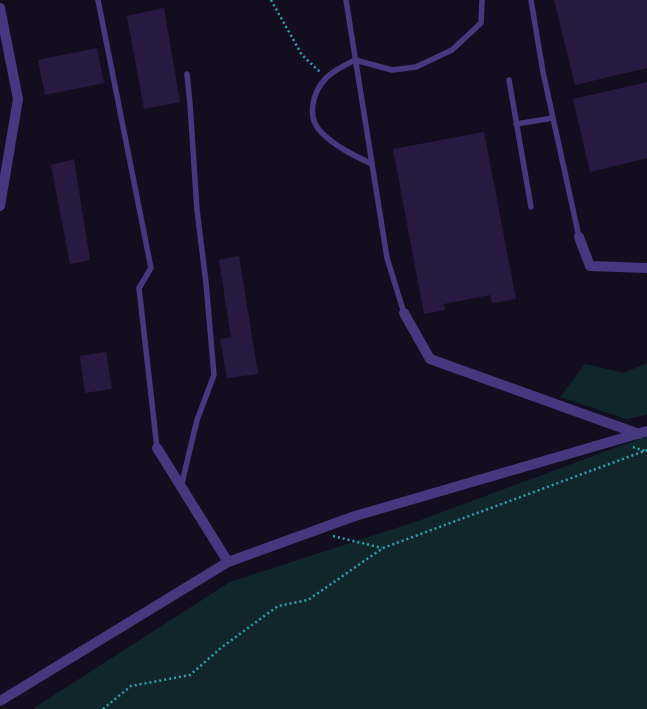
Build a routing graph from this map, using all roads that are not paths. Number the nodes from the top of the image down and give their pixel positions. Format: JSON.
{"nodes":[{"id":1,"x":98,"y":0,"type":"edge"},
{"id":2,"x":346,"y":0,"type":"edge"},
{"id":3,"x":482,"y":0,"type":"edge"},
{"id":4,"x":531,"y":0,"type":"edge"},
{"id":5,"x":0,"y":8,"type":"edge"},
{"id":6,"x":355,"y":60,"type":"junction"},
{"id":7,"x":187,"y":74,"type":"dead end"},
{"id":8,"x":509,"y":80,"type":"dead end"},
{"id":9,"x":553,"y":118,"type":"junction"},
{"id":10,"x":516,"y":124,"type":"junction"},
{"id":11,"x":372,"y":164,"type":"junction"},
{"id":12,"x":0,"y":206,"type":"edge"},
{"id":13,"x":531,"y":207,"type":"dead end"},
{"id":14,"x":579,"y":237,"type":"joint"},
{"id":15,"x":647,"y":268,"type":"edge"},
{"id":16,"x":404,"y":313,"type":"joint"},
{"id":17,"x":643,"y":433,"type":"edge"},
{"id":18,"x":157,"y":448,"type":"joint"},
{"id":19,"x":181,"y":487,"type":"junction"},
{"id":20,"x":228,"y":562,"type":"junction"},
{"id":21,"x":0,"y":702,"type":"edge"}],
"edges":[{"from":1,"to":18,"type":"lane"},
{"from":2,"to":6,"type":"lane"},
{"from":3,"to":6,"type":"lane"},
{"from":4,"to":9,"type":"lane"},
{"from":5,"to":12,"type":"street"},
{"from":6,"to":11,"type":"lane"},
{"from":6,"to":11,"type":"lane"},
{"from":7,"to":19,"type":"lane"},
{"from":8,"to":10,"type":"lane"},
{"from":9,"to":10,"type":"lane"},
{"from":9,"to":14,"type":"lane"},
{"from":10,"to":13,"type":"lane"},
{"from":11,"to":16,"type":"lane"},
{"from":14,"to":15,"type":"street"},
{"from":16,"to":17,"type":"street"},
{"from":17,"to":20,"type":"street"},
{"from":18,"to":19,"type":"street"},
{"from":19,"to":20,"type":"street"},
{"from":20,"to":21,"type":"street"}]}
